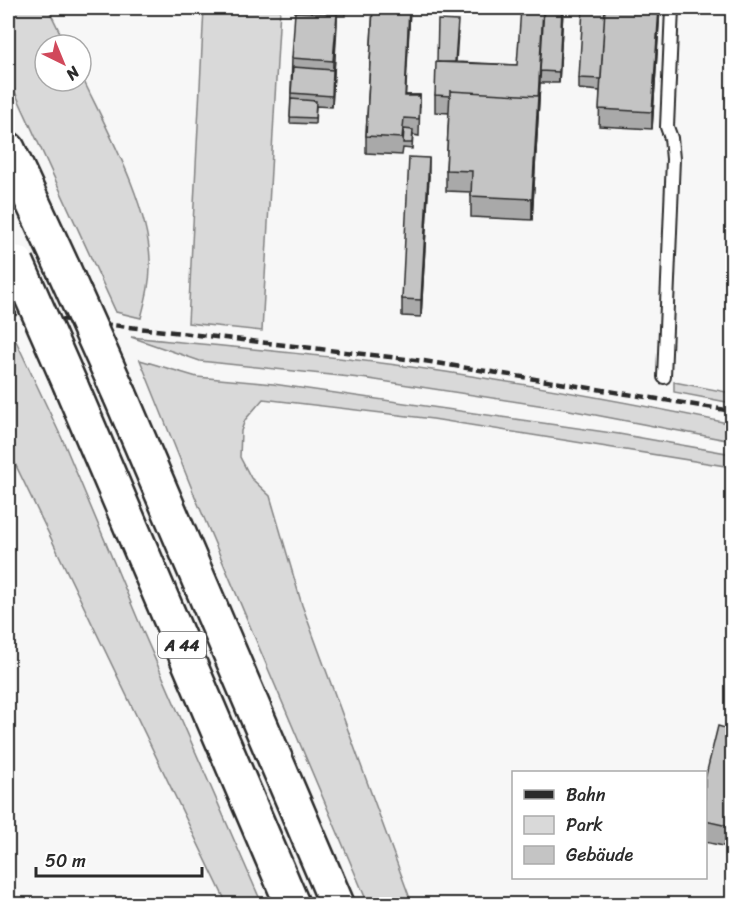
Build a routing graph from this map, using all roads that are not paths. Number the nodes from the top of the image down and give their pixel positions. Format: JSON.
{"nodes":[{"id":1,"x":672,"y":8,"type":"edge"},
{"id":2,"x":8,"y":149,"type":"edge"},
{"id":3,"x":12,"y":254,"type":"edge"},
{"id":4,"x":664,"y":377,"type":"dead end"},
{"id":5,"x":292,"y":904,"type":"edge"},
{"id":6,"x":337,"y":904,"type":"edge"}],
"edges":[{"from":1,"to":4,"type":"lane"},
{"from":2,"to":6,"type":"highway","number":"A 44","bridge":true},
{"from":3,"to":5,"type":"highway","number":"A 44","bridge":true}]}
